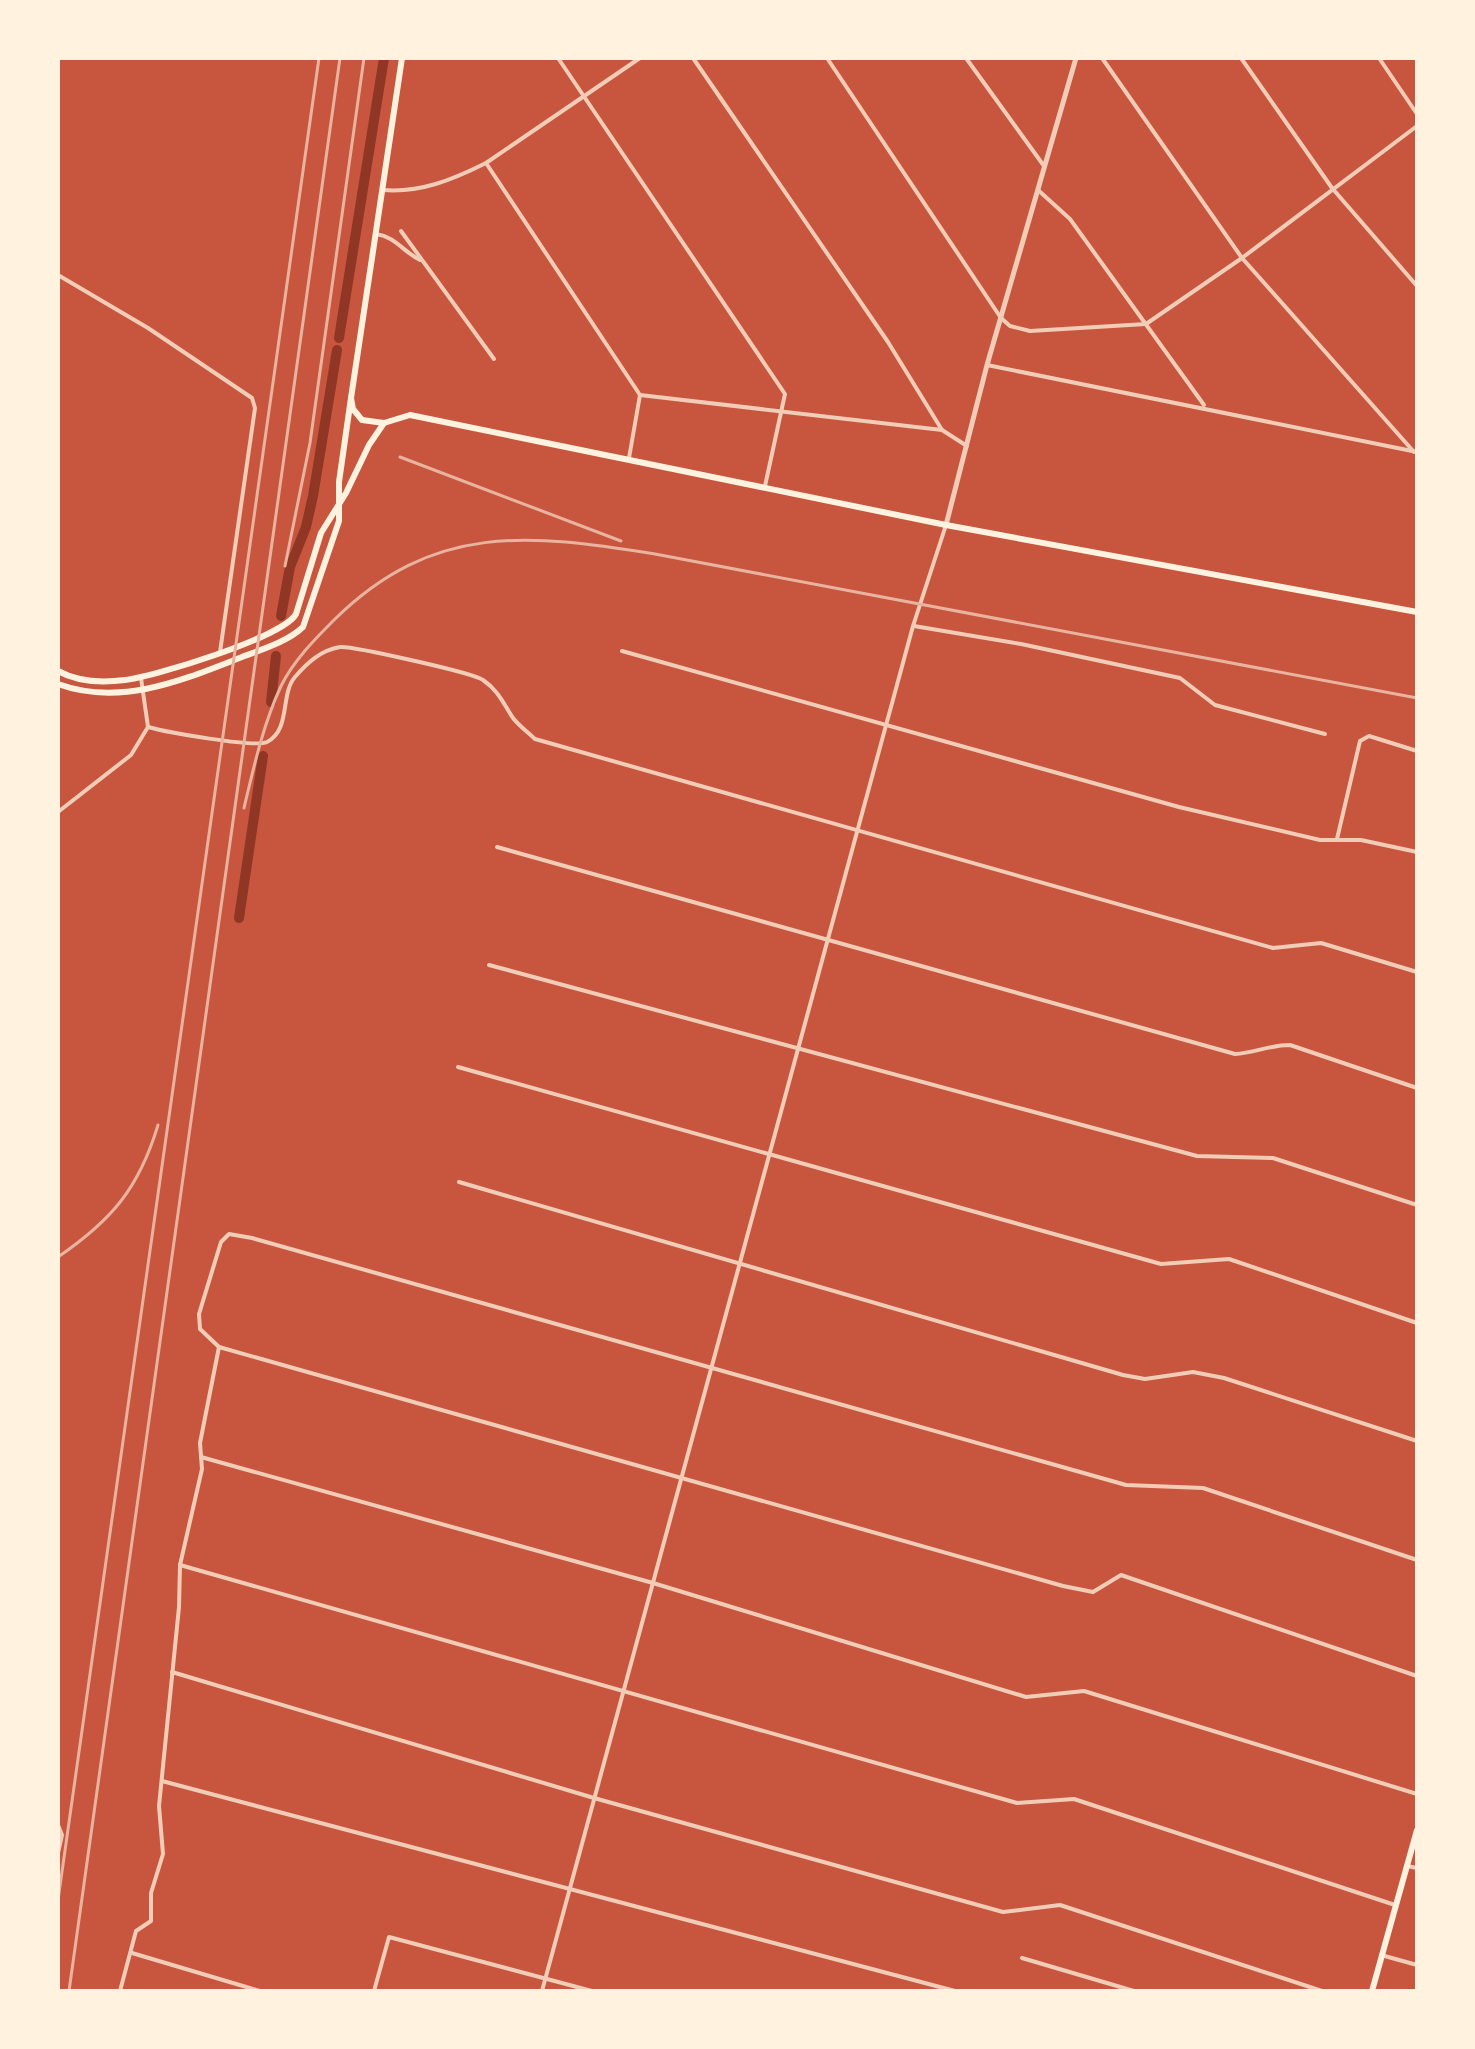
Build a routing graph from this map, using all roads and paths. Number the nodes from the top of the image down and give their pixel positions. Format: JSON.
{"nodes":[{"id":1,"x":402,"y":58,"type":"edge"},
{"id":2,"x":558,"y":58,"type":"edge"},
{"id":3,"x":640,"y":58,"type":"edge"},
{"id":4,"x":693,"y":58,"type":"edge"},
{"id":5,"x":827,"y":58,"type":"edge"},
{"id":6,"x":966,"y":58,"type":"edge"},
{"id":7,"x":1076,"y":58,"type":"edge"},
{"id":8,"x":1102,"y":58,"type":"edge"},
{"id":9,"x":1241,"y":58,"type":"edge"},
{"id":10,"x":1379,"y":58,"type":"edge"},
{"id":11,"x":585,"y":96,"type":"junction"},
{"id":12,"x":1417,"y":114,"type":"edge"},
{"id":13,"x":1417,"y":126,"type":"edge"},
{"id":14,"x":486,"y":163,"type":"junction"},
{"id":15,"x":1045,"y":167,"type":"junction"},
{"id":16,"x":1332,"y":188,"type":"junction"},
{"id":17,"x":383,"y":190,"type":"junction"},
{"id":18,"x":1038,"y":190,"type":"junction"},
{"id":19,"x":401,"y":231,"type":"dead end"},
{"id":20,"x":376,"y":234,"type":"junction"},
{"id":21,"x":1242,"y":258,"type":"junction"},
{"id":22,"x":422,"y":261,"type":"junction"},
{"id":23,"x":58,"y":275,"type":"edge"},
{"id":24,"x":1417,"y":286,"type":"edge"},
{"id":25,"x":1001,"y":318,"type":"junction"},
{"id":26,"x":1146,"y":324,"type":"junction"},
{"id":27,"x":494,"y":359,"type":"dead end"},
{"id":28,"x":987,"y":365,"type":"junction"},
{"id":29,"x":640,"y":395,"type":"junction"},
{"id":30,"x":351,"y":398,"type":"junction"},
{"id":31,"x":1206,"y":407,"type":"junction"},
{"id":32,"x":783,"y":409,"type":"junction"},
{"id":33,"x":384,"y":423,"type":"junction"},
{"id":34,"x":942,"y":430,"type":"junction"},
{"id":35,"x":968,"y":446,"type":"junction"},
{"id":36,"x":1416,"y":452,"type":"edge"},
{"id":37,"x":629,"y":458,"type":"junction"},
{"id":38,"x":765,"y":486,"type":"junction"},
{"id":39,"x":340,"y":504,"type":"junction"},
{"id":40,"x":946,"y":525,"type":"junction"},
{"id":41,"x":1417,"y":612,"type":"edge"},
{"id":42,"x":913,"y":626,"type":"junction"},
{"id":43,"x":622,"y":651,"type":"dead end"},
{"id":44,"x":220,"y":652,"type":"junction"},
{"id":45,"x":58,"y":671,"type":"edge"},
{"id":46,"x":141,"y":678,"type":"junction"},
{"id":47,"x":58,"y":684,"type":"edge"},
{"id":48,"x":144,"y":690,"type":"junction"},
{"id":49,"x":887,"y":723,"type":"junction"},
{"id":50,"x":148,"y":727,"type":"junction"},
{"id":51,"x":1325,"y":734,"type":"dead end"},
{"id":52,"x":1417,"y":751,"type":"edge"},
{"id":53,"x":58,"y":812,"type":"edge"},
{"id":54,"x":858,"y":829,"type":"junction"},
{"id":55,"x":1337,"y":839,"type":"junction"},
{"id":56,"x":497,"y":847,"type":"dead end"},
{"id":57,"x":1417,"y":852,"type":"edge"},
{"id":58,"x":828,"y":941,"type":"junction"},
{"id":59,"x":489,"y":965,"type":"dead end"},
{"id":60,"x":1417,"y":972,"type":"edge"},
{"id":61,"x":799,"y":1046,"type":"junction"},
{"id":62,"x":458,"y":1067,"type":"dead end"},
{"id":63,"x":1417,"y":1088,"type":"edge"},
{"id":64,"x":770,"y":1152,"type":"junction"},
{"id":65,"x":459,"y":1182,"type":"dead end"},
{"id":66,"x":1417,"y":1205,"type":"edge"},
{"id":67,"x":740,"y":1261,"type":"junction"},
{"id":68,"x":1417,"y":1323,"type":"edge"},
{"id":69,"x":219,"y":1347,"type":"junction"},
{"id":70,"x":711,"y":1368,"type":"junction"},
{"id":71,"x":1417,"y":1441,"type":"edge"},
{"id":72,"x":201,"y":1457,"type":"junction"},
{"id":73,"x":682,"y":1478,"type":"junction"},
{"id":74,"x":1417,"y":1560,"type":"edge"},
{"id":75,"x":180,"y":1565,"type":"junction"},
{"id":76,"x":653,"y":1583,"type":"junction"},
{"id":77,"x":172,"y":1672,"type":"junction"},
{"id":78,"x":1417,"y":1676,"type":"edge"},
{"id":79,"x":623,"y":1694,"type":"junction"},
{"id":80,"x":162,"y":1781,"type":"junction"},
{"id":81,"x":1417,"y":1794,"type":"edge"},
{"id":82,"x":594,"y":1798,"type":"junction"},
{"id":83,"x":58,"y":1825,"type":"edge"},
{"id":84,"x":1417,"y":1830,"type":"edge"},
{"id":85,"x":58,"y":1853,"type":"edge"},
{"id":86,"x":1407,"y":1866,"type":"junction"},
{"id":87,"x":1417,"y":1868,"type":"edge"},
{"id":88,"x":569,"y":1890,"type":"junction"},
{"id":89,"x":1395,"y":1905,"type":"junction"},
{"id":90,"x":132,"y":1952,"type":"junction"},
{"id":91,"x":1381,"y":1955,"type":"junction"},
{"id":92,"x":1022,"y":1958,"type":"dead end"},
{"id":93,"x":1417,"y":1965,"type":"edge"},
{"id":94,"x":546,"y":1978,"type":"junction"},
{"id":95,"x":120,"y":1991,"type":"edge"},
{"id":96,"x":260,"y":1991,"type":"edge"},
{"id":97,"x":374,"y":1991,"type":"edge"},
{"id":98,"x":542,"y":1991,"type":"edge"},
{"id":99,"x":592,"y":1991,"type":"edge"},
{"id":100,"x":955,"y":1991,"type":"edge"},
{"id":101,"x":1134,"y":1991,"type":"edge"},
{"id":102,"x":1322,"y":1991,"type":"edge"},
{"id":103,"x":1372,"y":1991,"type":"edge"}],
"edges":[{"from":1,"to":17,"type":"main road"},
{"from":2,"to":11,"type":"street"},
{"from":3,"to":11,"type":"street"},
{"from":4,"to":34,"type":"street"},
{"from":5,"to":25,"type":"street"},
{"from":6,"to":15,"type":"street"},
{"from":7,"to":15,"type":"street"},
{"from":8,"to":21,"type":"street"},
{"from":9,"to":16,"type":"street"},
{"from":10,"to":12,"type":"street"},
{"from":11,"to":14,"type":"street"},
{"from":11,"to":32,"type":"street"},
{"from":13,"to":16,"type":"street"},
{"from":14,"to":17,"type":"street"},
{"from":14,"to":29,"type":"street"},
{"from":15,"to":18,"type":"street"},
{"from":16,"to":21,"type":"street"},
{"from":16,"to":24,"type":"street"},
{"from":17,"to":20,"type":"main road"},
{"from":18,"to":25,"type":"street"},
{"from":18,"to":26,"type":"street"},
{"from":19,"to":22,"type":"street"},
{"from":20,"to":22,"type":"street"},
{"from":20,"to":30,"type":"main road"},
{"from":21,"to":26,"type":"street"},
{"from":21,"to":36,"type":"street"},
{"from":22,"to":27,"type":"street"},
{"from":23,"to":44,"type":"street"},
{"from":25,"to":26,"type":"street"},
{"from":25,"to":28,"type":"street"},
{"from":26,"to":31,"type":"street"},
{"from":28,"to":31,"type":"street"},
{"from":28,"to":35,"type":"street"},
{"from":29,"to":32,"type":"street"},
{"from":29,"to":37,"type":"street"},
{"from":30,"to":33,"type":"main road"},
{"from":30,"to":39,"type":"main road"},
{"from":31,"to":36,"type":"street"},
{"from":32,"to":34,"type":"street"},
{"from":32,"to":38,"type":"street"},
{"from":33,"to":37,"type":"main road"},
{"from":33,"to":39,"type":"main road"},
{"from":34,"to":35,"type":"street"},
{"from":35,"to":40,"type":"street"},
{"from":37,"to":38,"type":"main road"},
{"from":38,"to":40,"type":"main road"},
{"from":39,"to":44,"type":"main road"},
{"from":39,"to":48,"type":"main road"},
{"from":40,"to":41,"type":"main road"},
{"from":40,"to":42,"type":"street"},
{"from":42,"to":49,"type":"street"},
{"from":42,"to":51,"type":"street"},
{"from":43,"to":49,"type":"street"},
{"from":44,"to":46,"type":"main road"},
{"from":45,"to":46,"type":"main road"},
{"from":46,"to":48,"type":"street"},
{"from":47,"to":48,"type":"main road"},
{"from":48,"to":50,"type":"street"},
{"from":49,"to":54,"type":"street"},
{"from":49,"to":55,"type":"street"},
{"from":50,"to":53,"type":"street"},
{"from":50,"to":54,"type":"street"},
{"from":52,"to":55,"type":"street"},
{"from":54,"to":58,"type":"street"},
{"from":54,"to":60,"type":"street"},
{"from":55,"to":57,"type":"street"},
{"from":56,"to":58,"type":"street"},
{"from":58,"to":61,"type":"street"},
{"from":58,"to":63,"type":"street"},
{"from":59,"to":61,"type":"street"},
{"from":61,"to":64,"type":"street"},
{"from":61,"to":66,"type":"street"},
{"from":62,"to":64,"type":"street"},
{"from":64,"to":67,"type":"street"},
{"from":64,"to":68,"type":"street"},
{"from":65,"to":67,"type":"street"},
{"from":67,"to":70,"type":"street"},
{"from":67,"to":71,"type":"street"},
{"from":69,"to":70,"type":"street"},
{"from":69,"to":72,"type":"street"},
{"from":69,"to":73,"type":"street"},
{"from":70,"to":73,"type":"street"},
{"from":70,"to":74,"type":"street"},
{"from":72,"to":75,"type":"street"},
{"from":72,"to":76,"type":"street"},
{"from":73,"to":76,"type":"street"},
{"from":73,"to":78,"type":"street"},
{"from":75,"to":77,"type":"street"},
{"from":75,"to":79,"type":"street"},
{"from":76,"to":79,"type":"street"},
{"from":76,"to":81,"type":"street"},
{"from":77,"to":80,"type":"street"},
{"from":77,"to":82,"type":"street"},
{"from":79,"to":82,"type":"street"},
{"from":79,"to":89,"type":"street"},
{"from":80,"to":88,"type":"street"},
{"from":80,"to":90,"type":"street"},
{"from":82,"to":88,"type":"street"},
{"from":82,"to":102,"type":"street"},
{"from":83,"to":85,"type":"street"},
{"from":84,"to":86,"type":"main road"},
{"from":86,"to":87,"type":"street"},
{"from":86,"to":89,"type":"main road"},
{"from":88,"to":94,"type":"street"},
{"from":88,"to":100,"type":"street"},
{"from":89,"to":91,"type":"main road"},
{"from":90,"to":95,"type":"street"},
{"from":90,"to":96,"type":"street"},
{"from":91,"to":93,"type":"street"},
{"from":91,"to":103,"type":"main road"},
{"from":92,"to":101,"type":"street"},
{"from":94,"to":97,"type":"street"},
{"from":94,"to":98,"type":"street"},
{"from":94,"to":99,"type":"street"}]}
